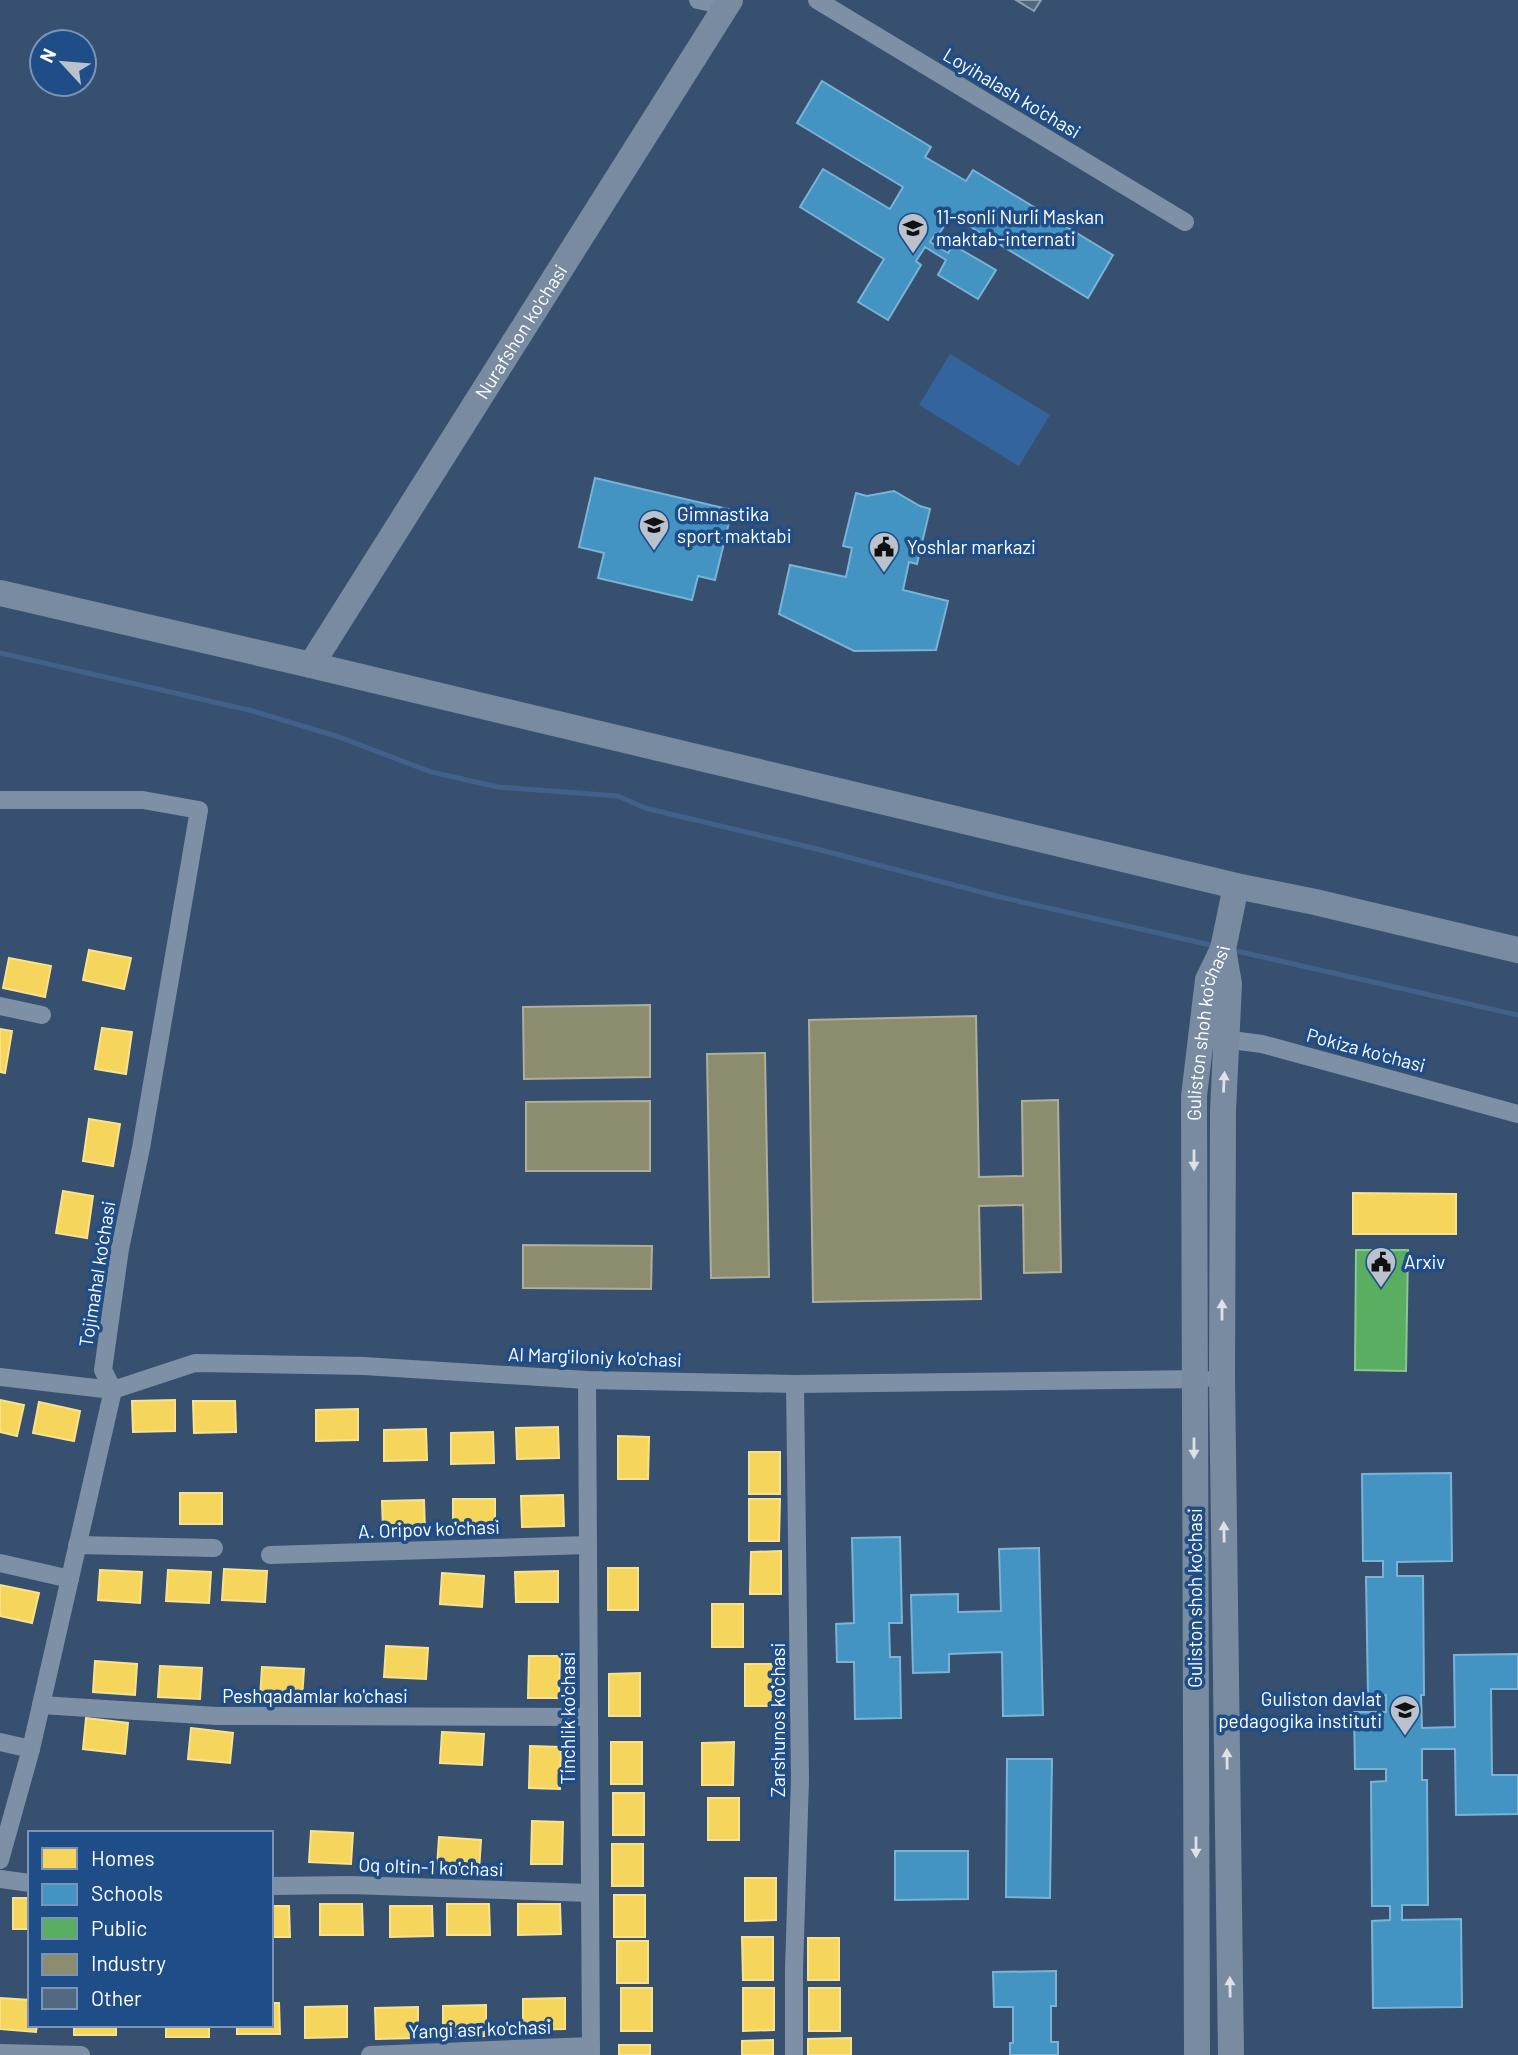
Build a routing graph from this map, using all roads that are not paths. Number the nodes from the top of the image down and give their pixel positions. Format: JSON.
{"nodes":[{"id":1,"x":698,"y":0,"type":"edge"},
{"id":2,"x":817,"y":0,"type":"edge"},
{"id":3,"x":728,"y":3,"type":"edge"},
{"id":4,"x":1185,"y":222,"type":"dead end"},
{"id":5,"x":0,"y":593,"type":"edge"},
{"id":6,"x":311,"y":665,"type":"junction"},
{"id":7,"x":0,"y":800,"type":"edge"},
{"id":8,"x":1234,"y":895,"type":"junction"},
{"id":9,"x":1518,"y":950,"type":"edge"},
{"id":10,"x":0,"y":1006,"type":"edge"},
{"id":11,"x":42,"y":1015,"type":"dead end"},
{"id":12,"x":1214,"y":1038,"type":"junction"},
{"id":13,"x":1518,"y":1114,"type":"edge"},
{"id":14,"x":0,"y":1377,"type":"edge"},
{"id":15,"x":1222,"y":1378,"type":"junction"},
{"id":16,"x":587,"y":1380,"type":"junction"},
{"id":17,"x":1194,"y":1380,"type":"junction"},
{"id":18,"x":795,"y":1384,"type":"junction"},
{"id":19,"x":113,"y":1390,"type":"junction"},
{"id":20,"x":77,"y":1545,"type":"junction"},
{"id":21,"x":588,"y":1545,"type":"junction"},
{"id":22,"x":214,"y":1548,"type":"dead end"},
{"id":23,"x":270,"y":1555,"type":"dead end"},
{"id":24,"x":0,"y":1563,"type":"edge"},
{"id":25,"x":70,"y":1579,"type":"junction"},
{"id":26,"x":41,"y":1704,"type":"junction"},
{"id":27,"x":589,"y":1717,"type":"junction"},
{"id":28,"x":0,"y":1742,"type":"edge"},
{"id":29,"x":31,"y":1749,"type":"junction"},
{"id":30,"x":0,"y":1860,"type":"edge"},
{"id":31,"x":0,"y":1879,"type":"edge"},
{"id":32,"x":28,"y":1883,"type":"edge"},
{"id":33,"x":273,"y":1886,"type":"edge"},
{"id":34,"x":590,"y":1892,"type":"junction"},
{"id":35,"x":591,"y":2050,"type":"edge"},
{"id":36,"x":0,"y":2053,"type":"edge"},
{"id":37,"x":81,"y":2055,"type":"edge"},
{"id":38,"x":370,"y":2055,"type":"edge"},
{"id":39,"x":794,"y":2055,"type":"edge"},
{"id":40,"x":1196,"y":2055,"type":"edge"},
{"id":41,"x":1231,"y":2055,"type":"edge"}],
"edges":[{"from":1,"to":3,"type":"street"},
{"from":2,"to":4,"type":"street","name":"Loyihalash ko'chasi"},
{"from":3,"to":6,"type":"main road","name":"Nurafshon ko'chasi"},
{"from":5,"to":6,"type":"main road"},
{"from":6,"to":8,"type":"main road"},
{"from":7,"to":19,"type":"street","name":"Tojimahal ko'chasi"},
{"from":8,"to":9,"type":"main road"},
{"from":8,"to":12,"type":"main road","name":"Guliston shoh ko'chasi"},
{"from":10,"to":11,"type":"street"},
{"from":12,"to":13,"type":"street","name":"Pokiza ko'chasi"},
{"from":15,"to":12,"type":"main road","name":"Guliston shoh ko'chasi","one_way":true},
{"from":12,"to":17,"type":"main road","name":"Guliston shoh ko'chasi","one_way":true},
{"from":14,"to":19,"type":"street","name":"Al Marg'iloniy ko'chasi"},
{"from":15,"to":17,"type":"street","name":"Al Marg'iloniy ko'chasi"},
{"from":41,"to":15,"type":"main road","name":"Guliston shoh ko'chasi","one_way":true},
{"from":16,"to":18,"type":"street","name":"Al Marg'iloniy ko'chasi"},
{"from":16,"to":19,"type":"street","name":"Al Marg'iloniy ko'chasi"},
{"from":16,"to":21,"type":"street","name":"Tinchlik ko'chasi"},
{"from":17,"to":18,"type":"street","name":"Al Marg'iloniy ko'chasi"},
{"from":17,"to":40,"type":"main road","name":"Guliston shoh ko'chasi","one_way":true},
{"from":18,"to":39,"type":"street","name":"Zarshunos ko'chasi"},
{"from":19,"to":20,"type":"street","name":"Tojimahal ko'chasi"},
{"from":20,"to":22,"type":"street"},
{"from":20,"to":25,"type":"street","name":"Tojimahal ko'chasi"},
{"from":21,"to":23,"type":"street","name":"A. Oripov ko'chasi"},
{"from":21,"to":27,"type":"street","name":"Tinchlik ko'chasi"},
{"from":24,"to":25,"type":"street"},
{"from":25,"to":26,"type":"street","name":"Tojimahal ko'chasi"},
{"from":26,"to":27,"type":"street","name":"Peshqadamlar ko'chasi"},
{"from":26,"to":29,"type":"street","name":"Tojimahal ko'chasi"},
{"from":27,"to":34,"type":"street","name":"Tinchlik ko'chasi"},
{"from":28,"to":29,"type":"street"},
{"from":29,"to":30,"type":"street","name":"Tojimahal ko'chasi"},
{"from":31,"to":32,"type":"street"},
{"from":33,"to":34,"type":"street","name":"Oq oltin-1 ko'chasi"},
{"from":34,"to":35,"type":"street","name":"Tinchlik ko'chasi"},
{"from":35,"to":38,"type":"street","name":"Yangi asr ko'chasi"},
{"from":36,"to":37,"type":"street"}]}
